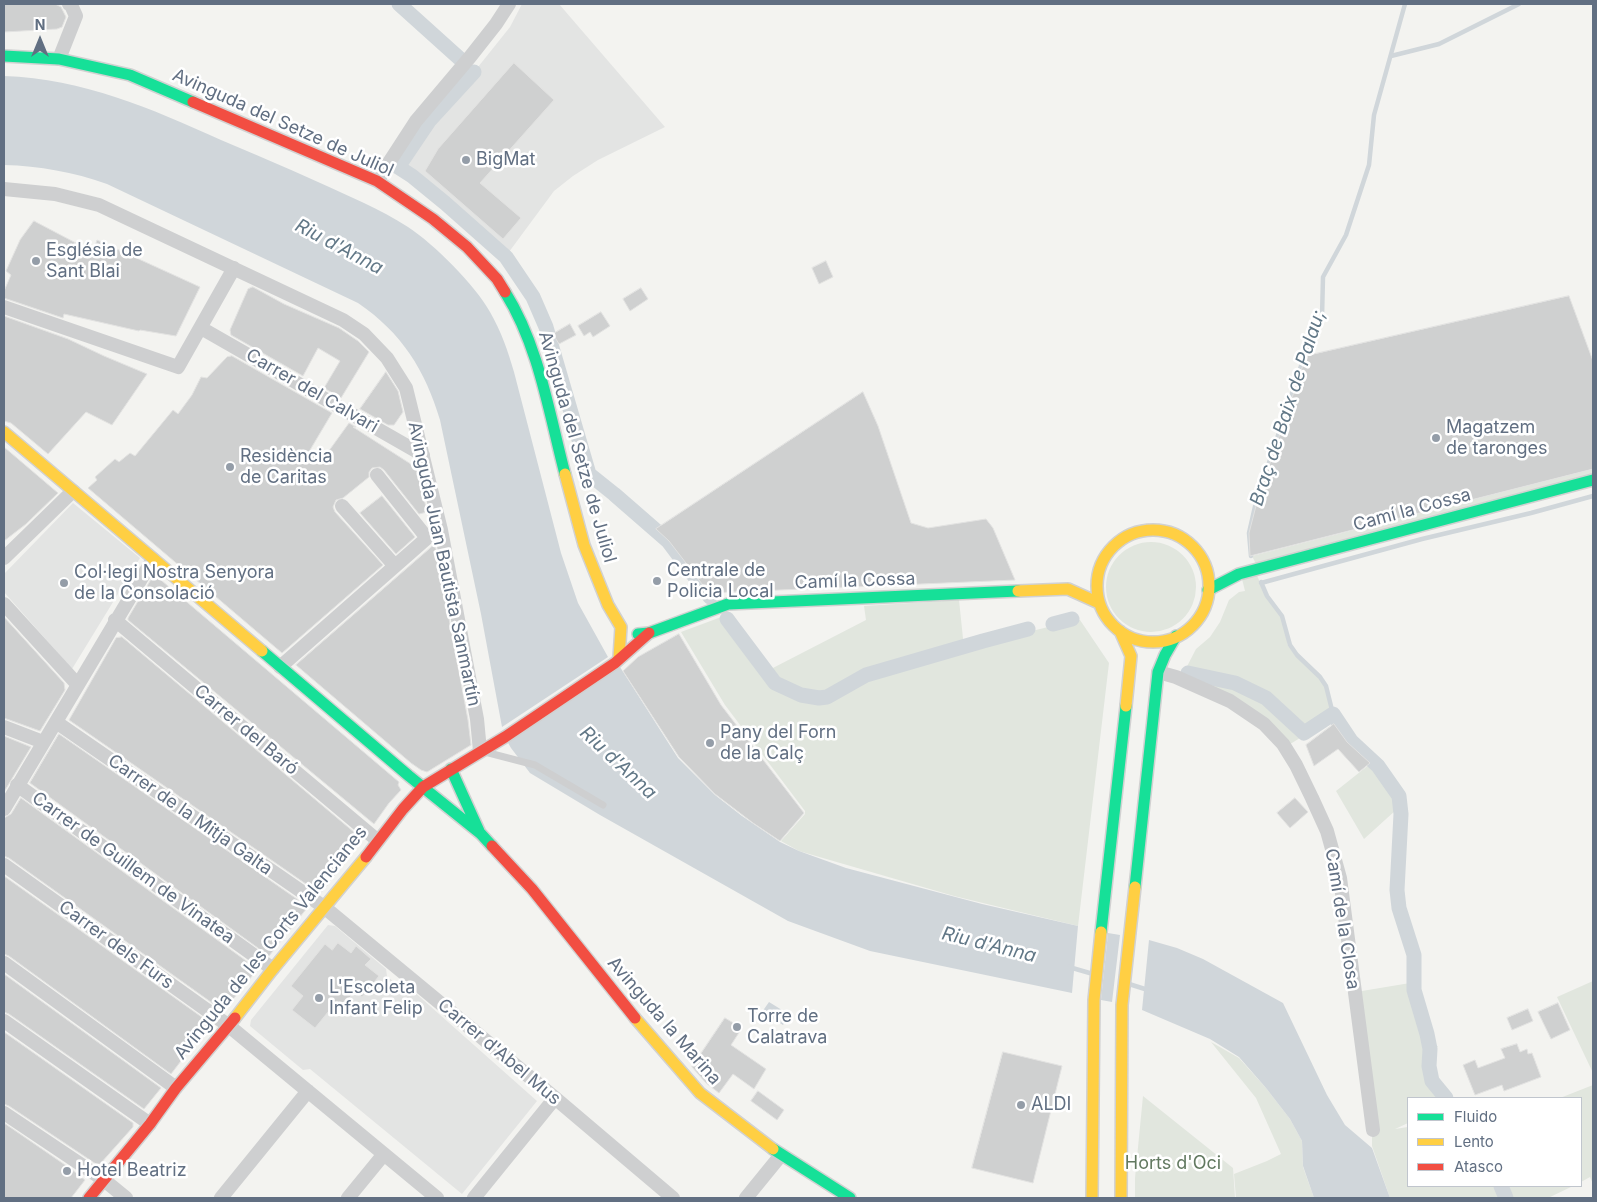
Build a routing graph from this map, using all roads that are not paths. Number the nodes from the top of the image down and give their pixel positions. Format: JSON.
{"nodes":[{"id":1,"x":69,"y":4,"type":"edge"},
{"id":2,"x":509,"y":4,"type":"edge"},
{"id":3,"x":4,"y":56,"type":"edge"},
{"id":4,"x":60,"y":59,"type":"junction"},
{"id":5,"x":377,"y":181,"type":"junction"},
{"id":6,"x":4,"y":189,"type":"edge"},
{"id":7,"x":234,"y":268,"type":"junction"},
{"id":8,"x":4,"y":307,"type":"edge"},
{"id":9,"x":201,"y":328,"type":"junction"},
{"id":10,"x":4,"y":432,"type":"edge"},
{"id":11,"x":423,"y":455,"type":"junction"},
{"id":12,"x":376,"y":475,"type":"dead end"},
{"id":13,"x":1593,"y":480,"type":"edge"},
{"id":14,"x":73,"y":491,"type":"junction"},
{"id":15,"x":342,"y":506,"type":"dead end"},
{"id":16,"x":441,"y":530,"type":"junction"},
{"id":17,"x":427,"y":538,"type":"junction"},
{"id":18,"x":7,"y":548,"type":"edge"},
{"id":19,"x":152,"y":559,"type":"junction"},
{"id":20,"x":1203,"y":562,"type":"junction"},
{"id":21,"x":395,"y":566,"type":"junction"},
{"id":22,"x":1098,"y":572,"type":"junction"},
{"id":23,"x":1240,"y":574,"type":"junction"},
{"id":24,"x":1068,"y":590,"type":"junction"},
{"id":25,"x":1208,"y":590,"type":"junction"},
{"id":26,"x":1100,"y":603,"type":"junction"},
{"id":27,"x":4,"y":604,"type":"edge"},
{"id":28,"x":115,"y":620,"type":"junction"},
{"id":29,"x":621,"y":627,"type":"junction"},
{"id":30,"x":1120,"y":631,"type":"junction"},
{"id":31,"x":649,"y":633,"type":"junction"},
{"id":32,"x":1176,"y":636,"type":"junction"},
{"id":33,"x":617,"y":661,"type":"junction"},
{"id":34,"x":280,"y":667,"type":"junction"},
{"id":35,"x":1158,"y":672,"type":"junction"},
{"id":36,"x":77,"y":684,"type":"junction"},
{"id":37,"x":56,"y":722,"type":"junction"},
{"id":38,"x":4,"y":727,"type":"edge"},
{"id":39,"x":43,"y":742,"type":"junction"},
{"id":40,"x":480,"y":751,"type":"junction"},
{"id":41,"x":451,"y":769,"type":"junction"},
{"id":42,"x":17,"y":785,"type":"junction"},
{"id":43,"x":423,"y":787,"type":"junction"},
{"id":44,"x":603,"y":805,"type":"dead end"},
{"id":45,"x":4,"y":809,"type":"edge"},
{"id":46,"x":481,"y":834,"type":"junction"},
{"id":47,"x":378,"y":840,"type":"junction"},
{"id":48,"x":4,"y":865,"type":"edge"},
{"id":49,"x":324,"y":907,"type":"junction"},
{"id":50,"x":4,"y":963,"type":"edge"},
{"id":51,"x":273,"y":969,"type":"junction"},
{"id":52,"x":4,"y":1021,"type":"edge"},
{"id":53,"x":229,"y":1026,"type":"junction"},
{"id":54,"x":176,"y":1088,"type":"junction"},
{"id":55,"x":308,"y":1091,"type":"junction"},
{"id":56,"x":555,"y":1098,"type":"junction"},
{"id":57,"x":4,"y":1113,"type":"edge"},
{"id":58,"x":150,"y":1124,"type":"junction"},
{"id":59,"x":1373,"y":1130,"type":"dead end"},
{"id":60,"x":384,"y":1154,"type":"junction"},
{"id":61,"x":781,"y":1155,"type":"junction"},
{"id":62,"x":104,"y":1180,"type":"junction"},
{"id":63,"x":89,"y":1198,"type":"edge"},
{"id":64,"x":126,"y":1198,"type":"edge"},
{"id":65,"x":221,"y":1198,"type":"edge"},
{"id":66,"x":348,"y":1198,"type":"edge"},
{"id":67,"x":437,"y":1198,"type":"edge"},
{"id":68,"x":474,"y":1198,"type":"edge"},
{"id":69,"x":674,"y":1198,"type":"edge"},
{"id":70,"x":746,"y":1198,"type":"edge"},
{"id":71,"x":850,"y":1198,"type":"edge"},
{"id":72,"x":1092,"y":1198,"type":"edge"},
{"id":73,"x":1121,"y":1198,"type":"edge"}],
"edges":[{"from":1,"to":4,"type":"street"},
{"from":2,"to":5,"type":"street"},
{"from":3,"to":4,"type":"main road","name":"Avinguda del Setze de Juliol"},
{"from":4,"to":5,"type":"main road","name":"Avinguda del Setze de Juliol"},
{"from":5,"to":29,"type":"main road","name":"Avinguda del Setze de Juliol"},
{"from":6,"to":7,"type":"street","name":"Avinguda Juan Bautista Sanmartín"},
{"from":7,"to":9,"type":"street"},
{"from":7,"to":11,"type":"street","name":"Avinguda Juan Bautista Sanmartín"},
{"from":8,"to":9,"type":"street"},
{"from":9,"to":11,"type":"street","name":"Carrer del Calvari"},
{"from":10,"to":14,"type":"main road"},
{"from":11,"to":16,"type":"street","name":"Avinguda Juan Bautista Sanmartín"},
{"from":12,"to":17,"type":"street"},
{"from":13,"to":23,"type":"main road","name":"Camí la Cossa"},
{"from":14,"to":18,"type":"street"},
{"from":14,"to":19,"type":"main road"},
{"from":15,"to":21,"type":"street"},
{"from":16,"to":17,"type":"street"},
{"from":16,"to":40,"type":"street","name":"Avinguda Juan Bautista Sanmartín"},
{"from":17,"to":21,"type":"street"},
{"from":19,"to":28,"type":"street"},
{"from":19,"to":34,"type":"main road"},
{"from":20,"to":22,"type":"main road"},
{"from":20,"to":23,"type":"main road"},
{"from":20,"to":25,"type":"main road"},
{"from":21,"to":34,"type":"street"},
{"from":22,"to":24,"type":"main road","name":"Camí la Cossa"},
{"from":22,"to":26,"type":"main road"},
{"from":23,"to":25,"type":"main road","name":"Camí la Cossa"},
{"from":24,"to":26,"type":"main road","name":"Camí la Cossa"},
{"from":24,"to":31,"type":"main road","name":"Camí la Cossa"},
{"from":25,"to":32,"type":"main road"},
{"from":26,"to":30,"type":"main road"},
{"from":27,"to":36,"type":"street"},
{"from":28,"to":36,"type":"street"},
{"from":28,"to":47,"type":"street","name":"Carrer del Baró"},
{"from":29,"to":31,"type":"main road","name":"Camí la Cossa"},
{"from":29,"to":33,"type":"main road"},
{"from":30,"to":32,"type":"main road"},
{"from":30,"to":72,"type":"main road"},
{"from":31,"to":33,"type":"main road"},
{"from":32,"to":35,"type":"main road"},
{"from":33,"to":40,"type":"main road","name":"Avinguda de les Corts Valencianes"},
{"from":34,"to":43,"type":"main road"},
{"from":35,"to":59,"type":"street","name":"Camí de la Closa"},
{"from":35,"to":73,"type":"main road"},
{"from":36,"to":37,"type":"street"},
{"from":37,"to":39,"type":"street"},
{"from":37,"to":49,"type":"street","name":"Carrer de la Mitja Galta"},
{"from":38,"to":39,"type":"street"},
{"from":39,"to":42,"type":"street"},
{"from":40,"to":41,"type":"main road","name":"Avinguda de les Corts Valencianes"},
{"from":40,"to":44,"type":"lane"},
{"from":41,"to":43,"type":"main road","name":"Avinguda de les Corts Valencianes"},
{"from":41,"to":46,"type":"main road"},
{"from":42,"to":45,"type":"street"},
{"from":42,"to":51,"type":"street","name":"Carrer de Guillem de Vinatea"},
{"from":43,"to":46,"type":"main road"},
{"from":43,"to":47,"type":"main road","name":"Avinguda de les Corts Valencianes"},
{"from":46,"to":61,"type":"main road","name":"Avinguda la Marina"},
{"from":47,"to":49,"type":"main road","name":"Avinguda de les Corts Valencianes"},
{"from":48,"to":53,"type":"street","name":"Carrer dels Furs"},
{"from":49,"to":51,"type":"main road","name":"Avinguda de les Corts Valencianes"},
{"from":49,"to":56,"type":"street","name":"Carrer d'Abel Mus"},
{"from":50,"to":54,"type":"street"},
{"from":51,"to":53,"type":"main road","name":"Avinguda de les Corts Valencianes"},
{"from":52,"to":58,"type":"street"},
{"from":53,"to":54,"type":"main road","name":"Avinguda de les Corts Valencianes"},
{"from":53,"to":55,"type":"street","name":"Carrer dels Furs"},
{"from":54,"to":58,"type":"main road","name":"Avinguda de les Corts Valencianes"},
{"from":55,"to":60,"type":"street","name":"Carrer dels Furs"},
{"from":55,"to":65,"type":"street"},
{"from":56,"to":68,"type":"street"},
{"from":56,"to":69,"type":"street","name":"Carrer d'Abel Mus"},
{"from":57,"to":62,"type":"street"},
{"from":58,"to":62,"type":"main road","name":"Avinguda de les Corts Valencianes"},
{"from":60,"to":66,"type":"street"},
{"from":60,"to":67,"type":"street","name":"Carrer dels Furs"},
{"from":61,"to":70,"type":"street"},
{"from":61,"to":71,"type":"main road","name":"Avinguda la Marina"},
{"from":62,"to":63,"type":"main road","name":"Avinguda de les Corts Valencianes"},
{"from":62,"to":64,"type":"street"}]}
